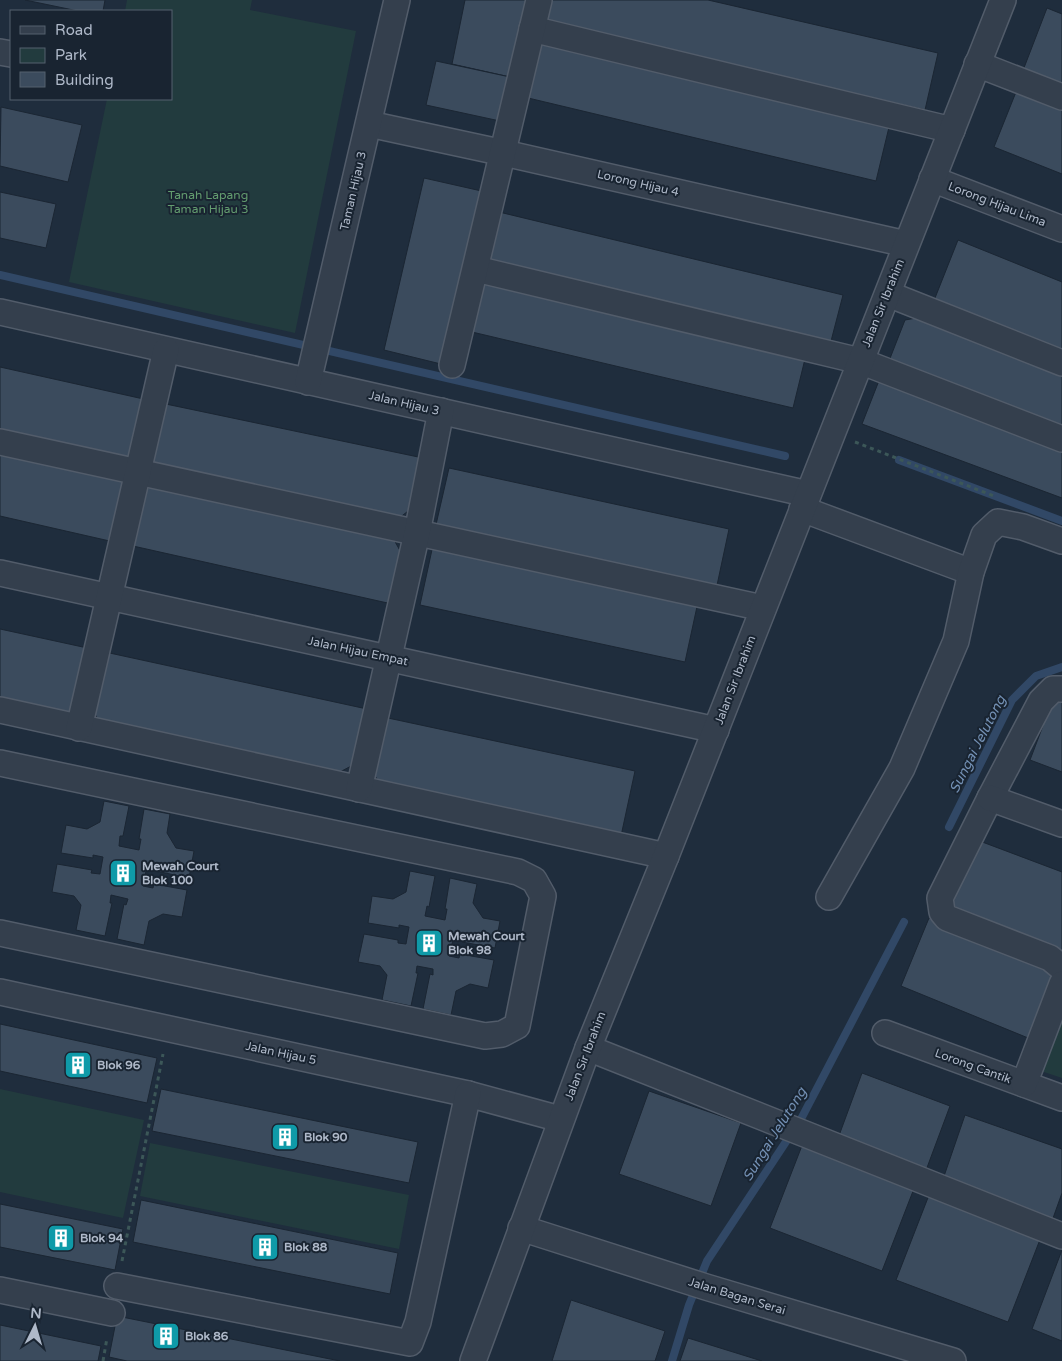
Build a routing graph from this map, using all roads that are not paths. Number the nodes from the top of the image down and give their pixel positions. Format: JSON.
{"nodes":[{"id":1,"x":398,"y":0,"type":"edge"},
{"id":2,"x":539,"y":0,"type":"edge"},
{"id":3,"x":1002,"y":0,"type":"edge"},
{"id":4,"x":532,"y":29,"type":"junction"},
{"id":5,"x":978,"y":64,"type":"junction"},
{"id":6,"x":1062,"y":97,"type":"edge"},
{"id":7,"x":369,"y":124,"type":"junction"},
{"id":8,"x":952,"y":130,"type":"junction"},
{"id":9,"x":504,"y":153,"type":"junction"},
{"id":10,"x":932,"y":179,"type":"junction"},
{"id":11,"x":1062,"y":229,"type":"edge"},
{"id":12,"x":906,"y":244,"type":"junction"},
{"id":13,"x":476,"y":269,"type":"junction"},
{"id":14,"x":888,"y":294,"type":"junction"},
{"id":15,"x":0,"y":312,"type":"edge"},
{"id":16,"x":166,"y":350,"type":"junction"},
{"id":17,"x":860,"y":361,"type":"junction"},
{"id":18,"x":1062,"y":363,"type":"edge"},
{"id":19,"x":452,"y":365,"type":"dead end"},
{"id":20,"x":310,"y":371,"type":"junction"},
{"id":21,"x":441,"y":411,"type":"junction"},
{"id":22,"x":1062,"y":439,"type":"edge"},
{"id":23,"x":0,"y":442,"type":"edge"},
{"id":24,"x":138,"y":472,"type":"junction"},
{"id":25,"x":805,"y":501,"type":"junction"},
{"id":26,"x":417,"y":532,"type":"junction"},
{"id":27,"x":1062,"y":542,"type":"edge"},
{"id":28,"x":971,"y":572,"type":"junction"},
{"id":29,"x":0,"y":573,"type":"edge"},
{"id":30,"x":111,"y":598,"type":"junction"},
{"id":31,"x":763,"y":608,"type":"junction"},
{"id":32,"x":388,"y":658,"type":"junction"},
{"id":33,"x":1062,"y":689,"type":"edge"},
{"id":34,"x":0,"y":710,"type":"edge"},
{"id":35,"x":80,"y":728,"type":"junction"},
{"id":36,"x":716,"y":730,"type":"junction"},
{"id":37,"x":0,"y":763,"type":"edge"},
{"id":38,"x":359,"y":789,"type":"junction"},
{"id":39,"x":990,"y":798,"type":"junction"},
{"id":40,"x":1062,"y":824,"type":"edge"},
{"id":41,"x":666,"y":856,"type":"junction"},
{"id":42,"x":829,"y":897,"type":"dead end"},
{"id":43,"x":0,"y":933,"type":"edge"},
{"id":44,"x":1062,"y":968,"type":"edge"},
{"id":45,"x":1062,"y":984,"type":"edge"},
{"id":46,"x":0,"y":992,"type":"edge"},
{"id":47,"x":885,"y":1033,"type":"dead end"},
{"id":48,"x":588,"y":1048,"type":"junction"},
{"id":49,"x":1024,"y":1084,"type":"junction"},
{"id":50,"x":468,"y":1094,"type":"junction"},
{"id":51,"x":1062,"y":1098,"type":"edge"},
{"id":52,"x":560,"y":1119,"type":"junction"},
{"id":53,"x":521,"y":1228,"type":"junction"},
{"id":54,"x":1062,"y":1236,"type":"edge"},
{"id":55,"x":117,"y":1286,"type":"road end"},
{"id":56,"x":0,"y":1290,"type":"edge"},
{"id":57,"x":112,"y":1313,"type":"road end"},
{"id":58,"x":407,"y":1352,"type":"edge"},
{"id":59,"x":473,"y":1361,"type":"edge"},
{"id":60,"x":953,"y":1361,"type":"edge"}],
"edges":[{"from":1,"to":7,"type":"street","name":"Taman Hijau 3"},
{"from":2,"to":4,"type":"street"},
{"from":3,"to":5,"type":"street","name":"Jalan Sir Ibrahim"},
{"from":4,"to":8,"type":"street"},
{"from":4,"to":9,"type":"street"},
{"from":5,"to":6,"type":"street"},
{"from":5,"to":8,"type":"street","name":"Jalan Sir Ibrahim"},
{"from":7,"to":9,"type":"street","name":"Lorong Hijau 4"},
{"from":7,"to":20,"type":"street","name":"Taman Hijau 3"},
{"from":8,"to":10,"type":"street","name":"Jalan Sir Ibrahim"},
{"from":9,"to":12,"type":"street","name":"Lorong Hijau 4"},
{"from":9,"to":13,"type":"street"},
{"from":10,"to":11,"type":"street","name":"Lorong Hijau Lima"},
{"from":10,"to":12,"type":"street","name":"Jalan Sir Ibrahim"},
{"from":12,"to":14,"type":"street","name":"Jalan Sir Ibrahim"},
{"from":13,"to":17,"type":"street"},
{"from":13,"to":19,"type":"street"},
{"from":14,"to":17,"type":"street","name":"Jalan Sir Ibrahim"},
{"from":14,"to":18,"type":"street"},
{"from":15,"to":16,"type":"street","name":"Jalan Hijau 3"},
{"from":16,"to":20,"type":"street","name":"Jalan Hijau 3"},
{"from":16,"to":24,"type":"street"},
{"from":17,"to":22,"type":"street"},
{"from":17,"to":25,"type":"street","name":"Jalan Sir Ibrahim"},
{"from":20,"to":21,"type":"street","name":"Jalan Hijau 3"},
{"from":21,"to":25,"type":"street","name":"Jalan Hijau 3"},
{"from":21,"to":26,"type":"street"},
{"from":23,"to":24,"type":"street"},
{"from":24,"to":26,"type":"street"},
{"from":24,"to":30,"type":"street"},
{"from":25,"to":28,"type":"street","name":"Jalan Hijau 3"},
{"from":25,"to":31,"type":"street","name":"Jalan Sir Ibrahim"},
{"from":26,"to":31,"type":"street"},
{"from":26,"to":32,"type":"street"},
{"from":27,"to":28,"type":"street"},
{"from":28,"to":42,"type":"street"},
{"from":29,"to":30,"type":"street","name":"Jalan Hijau Empat"},
{"from":30,"to":32,"type":"street","name":"Jalan Hijau Empat"},
{"from":30,"to":35,"type":"street"},
{"from":31,"to":36,"type":"street","name":"Jalan Sir Ibrahim"},
{"from":32,"to":36,"type":"street","name":"Jalan Hijau Empat"},
{"from":32,"to":38,"type":"street"},
{"from":33,"to":39,"type":"street"},
{"from":34,"to":35,"type":"street"},
{"from":35,"to":38,"type":"street"},
{"from":36,"to":41,"type":"street","name":"Jalan Sir Ibrahim"},
{"from":37,"to":43,"type":"street"},
{"from":38,"to":41,"type":"street"},
{"from":39,"to":40,"type":"street"},
{"from":39,"to":44,"type":"street"},
{"from":41,"to":48,"type":"street","name":"Jalan Sir Ibrahim"},
{"from":45,"to":49,"type":"street"},
{"from":46,"to":50,"type":"street","name":"Jalan Hijau 5"},
{"from":47,"to":49,"type":"street","name":"Lorong Cantik"},
{"from":48,"to":52,"type":"street","name":"Jalan Sir Ibrahim"},
{"from":48,"to":54,"type":"street"},
{"from":49,"to":51,"type":"street","name":"Lorong Cantik"},
{"from":50,"to":52,"type":"street","name":"Jalan Hijau 5"},
{"from":50,"to":58,"type":"street"},
{"from":52,"to":53,"type":"street","name":"Jalan Sir Ibrahim"},
{"from":53,"to":59,"type":"street","name":"Jalan Sir Ibrahim"},
{"from":53,"to":60,"type":"street","name":"Jalan Bagan Serai"},
{"from":55,"to":58,"type":"street"},
{"from":56,"to":57,"type":"street"}]}
